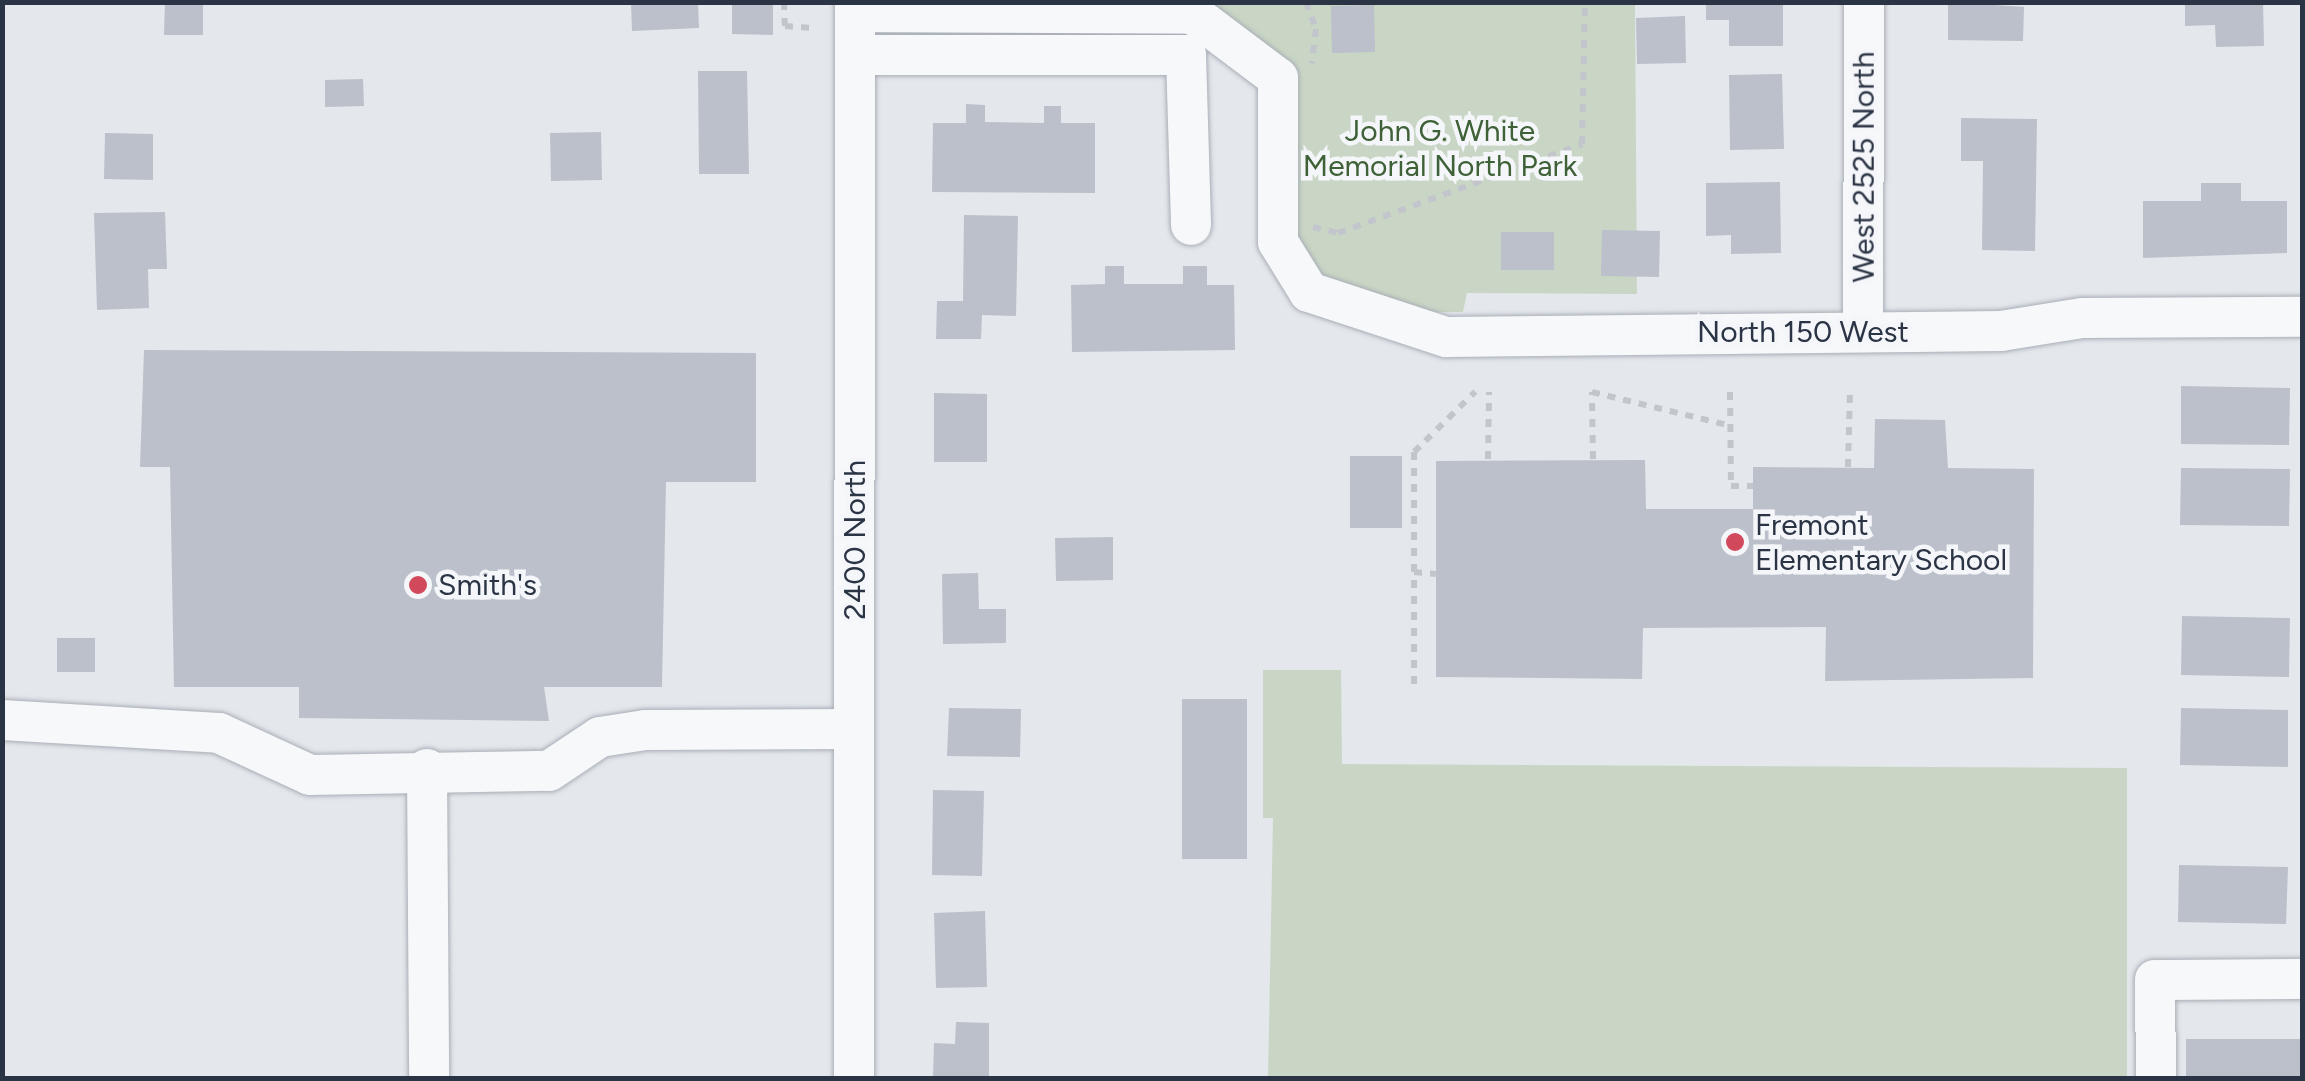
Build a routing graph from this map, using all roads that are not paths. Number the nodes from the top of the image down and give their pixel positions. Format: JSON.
{"nodes":[{"id":1,"x":1864,"y":2,"type":"edge"},
{"id":2,"x":856,"y":7,"type":"edge"},
{"id":3,"x":856,"y":55,"type":"junction"},
{"id":4,"x":1191,"y":225,"type":"dead end"},
{"id":5,"x":2302,"y":316,"type":"edge"},
{"id":6,"x":1863,"y":331,"type":"junction"},
{"id":7,"x":2,"y":720,"type":"edge"},
{"id":8,"x":854,"y":729,"type":"junction"},
{"id":9,"x":427,"y":770,"type":"junction"},
{"id":10,"x":2302,"y":978,"type":"edge"},
{"id":11,"x":429,"y":1078,"type":"edge"},
{"id":12,"x":854,"y":1078,"type":"edge"},
{"id":13,"x":2156,"y":1078,"type":"edge"}],
"edges":[{"from":1,"to":6,"type":"street","name":"West 2525 North"},
{"from":2,"to":3,"type":"street","name":"2400 North"},
{"from":2,"to":6,"type":"street","name":"North 150 West"},
{"from":3,"to":4,"type":"street"},
{"from":3,"to":8,"type":"street","name":"2400 North"},
{"from":5,"to":6,"type":"street","name":"North 150 West"},
{"from":7,"to":9,"type":"street"},
{"from":8,"to":9,"type":"street"},
{"from":8,"to":12,"type":"street","name":"2400 North"},
{"from":9,"to":11,"type":"street"},
{"from":10,"to":13,"type":"street"}]}
